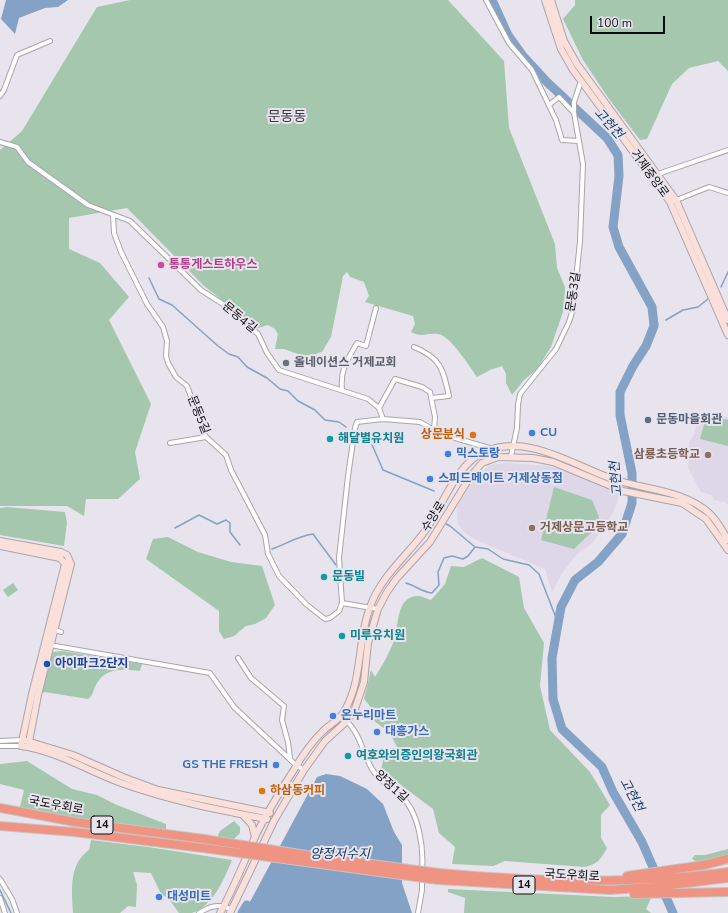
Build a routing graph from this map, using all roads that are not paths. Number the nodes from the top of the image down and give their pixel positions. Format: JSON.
{"nodes":[{"id":1,"x":486,"y":0,"type":"edge"},
{"id":2,"x":545,"y":0,"type":"edge"},
{"id":3,"x":551,"y":0,"type":"edge"},
{"id":4,"x":50,"y":41,"type":"dead end"},
{"id":5,"x":583,"y":79,"type":"junction"},
{"id":6,"x":0,"y":96,"type":"edge"},
{"id":7,"x":549,"y":105,"type":"junction"},
{"id":8,"x":574,"y":113,"type":"junction"},
{"id":9,"x":579,"y":141,"type":"junction"},
{"id":10,"x":0,"y":142,"type":"edge"},
{"id":11,"x":728,"y":150,"type":"edge"},
{"id":12,"x":657,"y":173,"type":"junction"},
{"id":13,"x":652,"y":177,"type":"junction"},
{"id":14,"x":728,"y":193,"type":"edge"},
{"id":15,"x":676,"y":200,"type":"junction"},
{"id":16,"x":670,"y":202,"type":"junction"},
{"id":17,"x":114,"y":215,"type":"junction"},
{"id":18,"x":376,"y":308,"type":"dead end"},
{"id":19,"x":724,"y":309,"type":"edge"},
{"id":20,"x":728,"y":320,"type":"edge"},
{"id":21,"x":728,"y":335,"type":"edge"},
{"id":22,"x":414,"y":347,"type":"dead end"},
{"id":23,"x":342,"y":390,"type":"junction"},
{"id":24,"x":431,"y":398,"type":"junction"},
{"id":25,"x":379,"y":408,"type":"junction"},
{"id":26,"x":383,"y":419,"type":"junction"},
{"id":27,"x":434,"y":430,"type":"junction"},
{"id":28,"x":206,"y":437,"type":"junction"},
{"id":29,"x":170,"y":443,"type":"dead end"},
{"id":30,"x":511,"y":447,"type":"junction"},
{"id":31,"x":493,"y":449,"type":"junction"},
{"id":32,"x":511,"y":456,"type":"junction"},
{"id":33,"x":728,"y":540,"type":"edge"},
{"id":34,"x":0,"y":541,"type":"edge"},
{"id":35,"x":0,"y":546,"type":"edge"},
{"id":36,"x":728,"y":550,"type":"edge"},
{"id":37,"x":342,"y":603,"type":"junction"},
{"id":38,"x":370,"y":607,"type":"junction"},
{"id":39,"x":378,"y":609,"type":"junction"},
{"id":40,"x":51,"y":629,"type":"junction"},
{"id":41,"x":62,"y":632,"type":"dead end"},
{"id":42,"x":47,"y":644,"type":"junction"},
{"id":43,"x":238,"y":658,"type":"dead end"},
{"id":44,"x":341,"y":716,"type":"junction"},
{"id":45,"x":347,"y":721,"type":"junction"},
{"id":46,"x":31,"y":729,"type":"junction"},
{"id":47,"x":0,"y":741,"type":"edge"},
{"id":48,"x":22,"y":743,"type":"junction"},
{"id":49,"x":29,"y":744,"type":"junction"},
{"id":50,"x":42,"y":744,"type":"junction"},
{"id":51,"x":0,"y":746,"type":"edge"},
{"id":52,"x":290,"y":758,"type":"junction"},
{"id":53,"x":296,"y":765,"type":"junction"},
{"id":54,"x":304,"y":770,"type":"junction"},
{"id":55,"x":271,"y":805,"type":"junction"},
{"id":56,"x":0,"y":808,"type":"edge"},
{"id":57,"x":259,"y":811,"type":"junction"},
{"id":58,"x":242,"y":814,"type":"junction"},
{"id":59,"x":265,"y":816,"type":"junction"},
{"id":60,"x":276,"y":818,"type":"junction"},
{"id":61,"x":0,"y":826,"type":"edge"},
{"id":62,"x":255,"y":837,"type":"junction"},
{"id":63,"x":728,"y":859,"type":"edge"},
{"id":64,"x":728,"y":872,"type":"edge"},
{"id":65,"x":438,"y":877,"type":"junction"},
{"id":66,"x":707,"y":878,"type":"junction"},
{"id":67,"x":728,"y":878,"type":"edge"},
{"id":68,"x":0,"y":879,"type":"edge"},
{"id":69,"x":606,"y":880,"type":"junction"},
{"id":70,"x":610,"y":890,"type":"junction"},
{"id":71,"x":728,"y":892,"type":"edge"},
{"id":72,"x":0,"y":898,"type":"edge"},
{"id":73,"x":224,"y":906,"type":"junction"},
{"id":74,"x":231,"y":911,"type":"edge"},
{"id":75,"x":5,"y":913,"type":"edge"},
{"id":76,"x":17,"y":913,"type":"edge"},
{"id":77,"x":199,"y":913,"type":"edge"},
{"id":78,"x":220,"y":913,"type":"edge"},
{"id":79,"x":418,"y":913,"type":"edge"}],
"edges":[{"from":1,"to":7,"type":"street"},
{"from":2,"to":5,"type":"street","name":"거제중앙로"},
{"from":3,"to":5,"type":"street","name":"거제중앙로"},
{"from":4,"to":6,"type":"street"},
{"from":5,"to":8,"type":"street","name":"문동3길"},
{"from":5,"to":12,"type":"street","name":"거제중앙로"},
{"from":5,"to":13,"type":"street","name":"거제중앙로"},
{"from":7,"to":8,"type":"street"},
{"from":7,"to":9,"type":"street"},
{"from":8,"to":9,"type":"street","name":"문동3길"},
{"from":9,"to":30,"type":"street","name":"문동3길"},
{"from":10,"to":17,"type":"street","name":"문동4길"},
{"from":11,"to":12,"type":"street"},
{"from":12,"to":13,"type":"street"},
{"from":12,"to":15,"type":"street","name":"거제중앙로"},
{"from":13,"to":16,"type":"street","name":"거제중앙로"},
{"from":14,"to":15,"type":"street"},
{"from":15,"to":16,"type":"street"},
{"from":15,"to":19,"type":"street","name":"거제중앙로"},
{"from":16,"to":19,"type":"street","name":"거제중앙로"},
{"from":17,"to":23,"type":"street","name":"문동4길"},
{"from":17,"to":28,"type":"street","name":"문동5길"},
{"from":18,"to":23,"type":"street"},
{"from":19,"to":20,"type":"street","name":"거제중앙로"},
{"from":19,"to":21,"type":"street","name":"거제중앙로"},
{"from":22,"to":24,"type":"street"},
{"from":23,"to":25,"type":"street","name":"문동4길"},
{"from":24,"to":25,"type":"street"},
{"from":24,"to":27,"type":"street"},
{"from":25,"to":26,"type":"street"},
{"from":26,"to":27,"type":"street"},
{"from":26,"to":37,"type":"street"},
{"from":27,"to":31,"type":"street"},
{"from":28,"to":29,"type":"street"},
{"from":28,"to":37,"type":"street","name":"문동5길"},
{"from":30,"to":31,"type":"street","name":"수양로"},
{"from":30,"to":32,"type":"street","name":"문동3길"},
{"from":30,"to":33,"type":"street","name":"수양로"},
{"from":31,"to":38,"type":"street","name":"수양로"},
{"from":32,"to":36,"type":"street","name":"수양로"},
{"from":32,"to":39,"type":"street","name":"수양로"},
{"from":34,"to":40,"type":"street"},
{"from":35,"to":40,"type":"street"},
{"from":37,"to":38,"type":"street"},
{"from":38,"to":39,"type":"street"},
{"from":38,"to":44,"type":"street","name":"수양로"},
{"from":39,"to":45,"type":"street","name":"수양로"},
{"from":40,"to":41,"type":"street"},
{"from":40,"to":42,"type":"street"},
{"from":42,"to":46,"type":"street"},
{"from":42,"to":48,"type":"street"},
{"from":42,"to":52,"type":"street"},
{"from":43,"to":52,"type":"street"},
{"from":44,"to":45,"type":"street","name":"양정1길"},
{"from":44,"to":53,"type":"street","name":"수양로"},
{"from":45,"to":54,"type":"street"},
{"from":45,"to":79,"type":"street","name":"양정1길"},
{"from":46,"to":49,"type":"street"},
{"from":46,"to":50,"type":"street"},
{"from":47,"to":48,"type":"street"},
{"from":48,"to":49,"type":"street"},
{"from":48,"to":51,"type":"street"},
{"from":49,"to":50,"type":"street"},
{"from":49,"to":58,"type":"street"},
{"from":50,"to":57,"type":"street"},
{"from":52,"to":53,"type":"street"},
{"from":53,"to":54,"type":"street"},
{"from":53,"to":55,"type":"street","name":"수양로"},
{"from":54,"to":60,"type":"street"},
{"from":55,"to":57,"type":"street"},
{"from":55,"to":59,"type":"street","name":"수양로"},
{"from":56,"to":65,"type":"highway","name":"국도우회로","number":"14","bridge":true},
{"from":57,"to":59,"type":"street"},
{"from":58,"to":59,"type":"street"},
{"from":58,"to":62,"type":"street"},
{"from":59,"to":60,"type":"street"},
{"from":59,"to":62,"type":"street","name":"수양로"},
{"from":60,"to":74,"type":"street"},
{"from":61,"to":65,"type":"highway","name":"국도우회로","number":"14","bridge":true},
{"from":62,"to":73,"type":"street","name":"수양로"},
{"from":63,"to":69,"type":"highway"},
{"from":64,"to":66,"type":"highway","number":"14"},
{"from":65,"to":69,"type":"highway","name":"국도우회로","number":"14"},
{"from":65,"to":70,"type":"highway","name":"국도우회로","number":"14"},
{"from":66,"to":67,"type":"highway","number":"14"},
{"from":66,"to":69,"type":"highway","number":"14"},
{"from":66,"to":70,"type":"highway","number":"14"},
{"from":68,"to":76,"type":"street"},
{"from":70,"to":71,"type":"highway"},
{"from":72,"to":75,"type":"street"},
{"from":73,"to":74,"type":"street"},
{"from":73,"to":77,"type":"street"},
{"from":73,"to":78,"type":"street","name":"수양로"}]}
